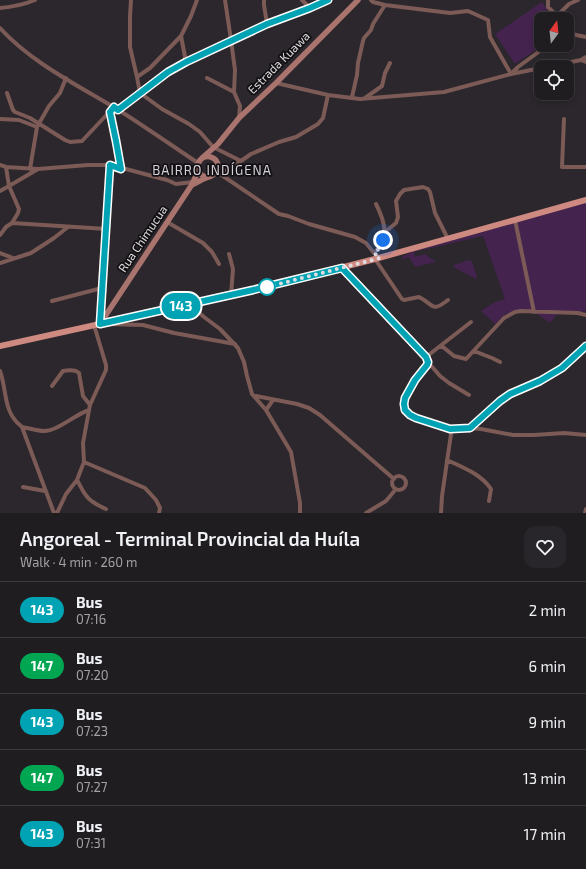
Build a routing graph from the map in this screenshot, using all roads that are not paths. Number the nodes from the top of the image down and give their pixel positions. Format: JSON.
{"nodes":[{"id":1,"x":34,"y":0,"type":"edge"},
{"id":2,"x":131,"y":0,"type":"edge"},
{"id":3,"x":197,"y":0,"type":"edge"},
{"id":4,"x":225,"y":0,"type":"edge"},
{"id":5,"x":264,"y":0,"type":"edge"},
{"id":6,"x":302,"y":0,"type":"edge"},
{"id":7,"x":328,"y":0,"type":"edge"},
{"id":8,"x":356,"y":0,"type":"edge"},
{"id":9,"x":371,"y":0,"type":"edge"},
{"id":10,"x":548,"y":0,"type":"edge"},
{"id":11,"x":578,"y":0,"type":"edge"},
{"id":12,"x":386,"y":5,"type":"junction"},
{"id":13,"x":0,"y":8,"type":"edge"},
{"id":14,"x":310,"y":8,"type":"junction"},
{"id":15,"x":553,"y":12,"type":"edge"},
{"id":16,"x":563,"y":12,"type":"edge"},
{"id":17,"x":267,"y":24,"type":"junction"},
{"id":18,"x":0,"y":28,"type":"edge"},
{"id":19,"x":574,"y":34,"type":"edge"},
{"id":20,"x":181,"y":36,"type":"junction"},
{"id":21,"x":586,"y":37,"type":"edge"},
{"id":22,"x":231,"y":40,"type":"junction"},
{"id":23,"x":538,"y":52,"type":"edge"},
{"id":24,"x":586,"y":57,"type":"edge"},
{"id":25,"x":580,"y":60,"type":"junction"},
{"id":26,"x":574,"y":61,"type":"edge"},
{"id":27,"x":186,"y":62,"type":"junction"},
{"id":28,"x":586,"y":62,"type":"edge"},
{"id":29,"x":390,"y":63,"type":"dead end"},
{"id":30,"x":534,"y":69,"type":"edge"},
{"id":31,"x":511,"y":74,"type":"junction"},
{"id":32,"x":137,"y":77,"type":"junction"},
{"id":33,"x":66,"y":78,"type":"junction"},
{"id":34,"x":207,"y":78,"type":"dead end"},
{"id":35,"x":276,"y":83,"type":"junction"},
{"id":36,"x":234,"y":92,"type":"junction"},
{"id":37,"x":140,"y":93,"type":"junction"},
{"id":38,"x":7,"y":94,"type":"dead end"},
{"id":39,"x":328,"y":95,"type":"junction"},
{"id":40,"x":352,"y":97,"type":"junction"},
{"id":41,"x":365,"y":98,"type":"junction"},
{"id":42,"x":114,"y":107,"type":"junction"},
{"id":43,"x":118,"y":110,"type":"junction"},
{"id":44,"x":110,"y":112,"type":"junction"},
{"id":45,"x":239,"y":118,"type":"junction"},
{"id":46,"x":0,"y":119,"type":"edge"},
{"id":47,"x":564,"y":119,"type":"dead end"},
{"id":48,"x":38,"y":126,"type":"junction"},
{"id":49,"x":217,"y":147,"type":"junction"},
{"id":50,"x":202,"y":158,"type":"junction"},
{"id":51,"x":241,"y":161,"type":"junction"},
{"id":52,"x":217,"y":162,"type":"junction"},
{"id":53,"x":0,"y":165,"type":"edge"},
{"id":54,"x":110,"y":165,"type":"junction"},
{"id":55,"x":198,"y":165,"type":"junction"},
{"id":56,"x":6,"y":167,"type":"junction"},
{"id":57,"x":586,"y":167,"type":"edge"},
{"id":58,"x":30,"y":169,"type":"junction"},
{"id":59,"x":38,"y":169,"type":"junction"},
{"id":60,"x":121,"y":169,"type":"junction"},
{"id":61,"x":219,"y":173,"type":"junction"},
{"id":62,"x":208,"y":177,"type":"junction"},
{"id":63,"x":192,"y":184,"type":"junction"},
{"id":64,"x":9,"y":186,"type":"junction"},
{"id":65,"x":0,"y":191,"type":"edge"},
{"id":66,"x":586,"y":200,"type":"edge"},
{"id":67,"x":376,"y":204,"type":"dead end"},
{"id":68,"x":515,"y":220,"type":"junction"},
{"id":69,"x":167,"y":222,"type":"junction"},
{"id":70,"x":12,"y":223,"type":"junction"},
{"id":71,"x":68,"y":226,"type":"junction"},
{"id":72,"x":107,"y":229,"type":"junction"},
{"id":73,"x":385,"y":232,"type":"junction"},
{"id":74,"x":0,"y":236,"type":"edge"},
{"id":75,"x":448,"y":239,"type":"junction"},
{"id":76,"x":0,"y":253,"type":"edge"},
{"id":77,"x":229,"y":254,"type":"dead end"},
{"id":78,"x":376,"y":257,"type":"junction"},
{"id":79,"x":13,"y":258,"type":"junction"},
{"id":80,"x":0,"y":263,"type":"edge"},
{"id":81,"x":219,"y":264,"type":"dead end"},
{"id":82,"x":342,"y":268,"type":"junction"},
{"id":83,"x":102,"y":288,"type":"junction"},
{"id":84,"x":231,"y":295,"type":"junction"},
{"id":85,"x":448,"y":300,"type":"dead end"},
{"id":86,"x":52,"y":301,"type":"dead end"},
{"id":87,"x":189,"y":304,"type":"junction"},
{"id":88,"x":534,"y":312,"type":"junction"},
{"id":89,"x":586,"y":315,"type":"edge"},
{"id":90,"x":471,"y":322,"type":"dead end"},
{"id":91,"x":97,"y":324,"type":"junction"},
{"id":92,"x":235,"y":344,"type":"junction"},
{"id":93,"x":0,"y":346,"type":"edge"},
{"id":94,"x":586,"y":346,"type":"edge"},
{"id":95,"x":440,"y":347,"type":"junction"},
{"id":96,"x":474,"y":351,"type":"junction"},
{"id":97,"x":427,"y":359,"type":"junction"},
{"id":98,"x":500,"y":362,"type":"dead end"},
{"id":99,"x":0,"y":371,"type":"edge"},
{"id":100,"x":52,"y":386,"type":"dead end"},
{"id":101,"x":470,"y":395,"type":"dead end"},
{"id":102,"x":255,"y":396,"type":"junction"},
{"id":103,"x":274,"y":400,"type":"junction"},
{"id":104,"x":89,"y":408,"type":"junction"},
{"id":105,"x":266,"y":410,"type":"junction"},
{"id":106,"x":22,"y":427,"type":"junction"},
{"id":107,"x":470,"y":428,"type":"junction"},
{"id":108,"x":450,"y":429,"type":"junction"},
{"id":109,"x":586,"y":435,"type":"edge"},
{"id":110,"x":447,"y":460,"type":"junction"},
{"id":111,"x":84,"y":462,"type":"junction"},
{"id":112,"x":394,"y":479,"type":"junction"},
{"id":113,"x":77,"y":480,"type":"junction"},
{"id":114,"x":24,"y":487,"type":"dead end"},
{"id":115,"x":396,"y":489,"type":"junction"},
{"id":116,"x":45,"y":491,"type":"junction"},
{"id":117,"x":489,"y":500,"type":"dead end"},
{"id":118,"x":106,"y":509,"type":"dead end"},
{"id":119,"x":586,"y":509,"type":"edge"},
{"id":120,"x":54,"y":513,"type":"edge"},
{"id":121,"x":57,"y":513,"type":"edge"},
{"id":122,"x":159,"y":513,"type":"edge"},
{"id":123,"x":300,"y":513,"type":"edge"},
{"id":124,"x":366,"y":513,"type":"edge"},
{"id":125,"x":441,"y":513,"type":"edge"},
{"id":126,"x":585,"y":513,"type":"edge"}],
"edges":[{"from":1,"to":13,"type":"street"},
{"from":2,"to":32,"type":"street"},
{"from":3,"to":20,"type":"street"},
{"from":4,"to":22,"type":"street"},
{"from":5,"to":17,"type":"street"},
{"from":6,"to":14,"type":"street"},
{"from":7,"to":14,"type":"street"},
{"from":8,"to":35,"type":"street","name":"Estrada Kuawa"},
{"from":9,"to":12,"type":"street"},
{"from":10,"to":15,"type":"street"},
{"from":11,"to":16,"type":"street"},
{"from":12,"to":31,"type":"street"},
{"from":12,"to":40,"type":"street"},
{"from":14,"to":17,"type":"street"},
{"from":17,"to":22,"type":"street"},
{"from":18,"to":33,"type":"street"},
{"from":19,"to":21,"type":"street"},
{"from":20,"to":27,"type":"street"},
{"from":20,"to":32,"type":"street"},
{"from":22,"to":27,"type":"street"},
{"from":22,"to":36,"type":"street"},
{"from":23,"to":31,"type":"street"},
{"from":24,"to":25,"type":"street"},
{"from":25,"to":26,"type":"street"},
{"from":25,"to":28,"type":"street"},
{"from":27,"to":37,"type":"street"},
{"from":29,"to":41,"type":"street"},
{"from":30,"to":31,"type":"street"},
{"from":31,"to":41,"type":"street"},
{"from":32,"to":37,"type":"street"},
{"from":33,"to":42,"type":"street"},
{"from":33,"to":48,"type":"street"},
{"from":34,"to":36,"type":"street"},
{"from":35,"to":39,"type":"street"},
{"from":35,"to":45,"type":"street","name":"Estrada Kuawa"},
{"from":36,"to":45,"type":"street"},
{"from":37,"to":43,"type":"street"},
{"from":37,"to":49,"type":"street"},
{"from":38,"to":48,"type":"street"},
{"from":39,"to":40,"type":"street"},
{"from":39,"to":51,"type":"street"},
{"from":40,"to":41,"type":"street"},
{"from":42,"to":43,"type":"street"},
{"from":42,"to":44,"type":"street"},
{"from":43,"to":55,"type":"street"},
{"from":44,"to":48,"type":"street"},
{"from":44,"to":60,"type":"street"},
{"from":45,"to":49,"type":"street","name":"Estrada Kuawa"},
{"from":46,"to":48,"type":"street"},
{"from":47,"to":57,"type":"street"},
{"from":48,"to":58,"type":"street"},
{"from":49,"to":50,"type":"street","name":"Rua Chimucua"},
{"from":49,"to":51,"type":"street"},
{"from":49,"to":52,"type":"street"},
{"from":50,"to":52,"type":"street"},
{"from":50,"to":55,"type":"street","name":"Rua Chimucua"},
{"from":51,"to":61,"type":"street"},
{"from":52,"to":61,"type":"street"},
{"from":53,"to":56,"type":"street"},
{"from":54,"to":59,"type":"street"},
{"from":54,"to":60,"type":"street"},
{"from":54,"to":72,"type":"street"},
{"from":55,"to":62,"type":"street"},
{"from":55,"to":63,"type":"street","name":"Rua Chimucua"},
{"from":56,"to":58,"type":"street"},
{"from":56,"to":64,"type":"street"},
{"from":58,"to":59,"type":"street"},
{"from":59,"to":64,"type":"street"},
{"from":60,"to":63,"type":"street"},
{"from":61,"to":62,"type":"street","name":"Rua Chimucua"},
{"from":61,"to":78,"type":"street"},
{"from":62,"to":63,"type":"street","name":"Rua Chimucua"},
{"from":63,"to":69,"type":"street","name":"Rua Chimucua"},
{"from":64,"to":65,"type":"street"},
{"from":64,"to":70,"type":"street"},
{"from":66,"to":68,"type":"main road"},
{"from":67,"to":73,"type":"street"},
{"from":68,"to":75,"type":"main road"},
{"from":68,"to":88,"type":"street"},
{"from":69,"to":81,"type":"street"},
{"from":69,"to":91,"type":"street","name":"Rua Chimucua"},
{"from":70,"to":71,"type":"street"},
{"from":70,"to":74,"type":"street"},
{"from":71,"to":72,"type":"street"},
{"from":71,"to":79,"type":"street"},
{"from":72,"to":83,"type":"street"},
{"from":73,"to":75,"type":"street"},
{"from":73,"to":78,"type":"street"},
{"from":75,"to":78,"type":"main road"},
{"from":76,"to":79,"type":"street"},
{"from":77,"to":84,"type":"street"},
{"from":78,"to":82,"type":"main road"},
{"from":78,"to":85,"type":"street"},
{"from":79,"to":80,"type":"street"},
{"from":82,"to":84,"type":"main road"},
{"from":82,"to":97,"type":"street"},
{"from":83,"to":86,"type":"street"},
{"from":83,"to":91,"type":"street"},
{"from":84,"to":87,"type":"main road"},
{"from":87,"to":91,"type":"main road"},
{"from":87,"to":92,"type":"street"},
{"from":88,"to":89,"type":"street"},
{"from":88,"to":96,"type":"street"},
{"from":90,"to":95,"type":"street"},
{"from":91,"to":92,"type":"street"},
{"from":91,"to":93,"type":"main road"},
{"from":91,"to":104,"type":"street"},
{"from":92,"to":102,"type":"street"},
{"from":94,"to":107,"type":"street"},
{"from":95,"to":96,"type":"street"},
{"from":95,"to":97,"type":"street"},
{"from":96,"to":98,"type":"street"},
{"from":97,"to":101,"type":"street"},
{"from":97,"to":108,"type":"street"},
{"from":99,"to":106,"type":"street"},
{"from":100,"to":104,"type":"street"},
{"from":102,"to":103,"type":"street"},
{"from":102,"to":105,"type":"street"},
{"from":103,"to":105,"type":"street"},
{"from":103,"to":112,"type":"street"},
{"from":104,"to":106,"type":"street"},
{"from":104,"to":111,"type":"street"},
{"from":105,"to":123,"type":"street"},
{"from":106,"to":116,"type":"street"},
{"from":107,"to":108,"type":"street"},
{"from":107,"to":109,"type":"street"},
{"from":108,"to":110,"type":"street"},
{"from":110,"to":117,"type":"street"},
{"from":110,"to":125,"type":"street"},
{"from":111,"to":113,"type":"street"},
{"from":111,"to":122,"type":"street"},
{"from":112,"to":115,"type":"street"},
{"from":112,"to":115,"type":"street"},
{"from":113,"to":118,"type":"street"},
{"from":113,"to":121,"type":"street"},
{"from":114,"to":116,"type":"street"},
{"from":115,"to":124,"type":"street"},
{"from":116,"to":120,"type":"street"},
{"from":119,"to":126,"type":"street"}]}
